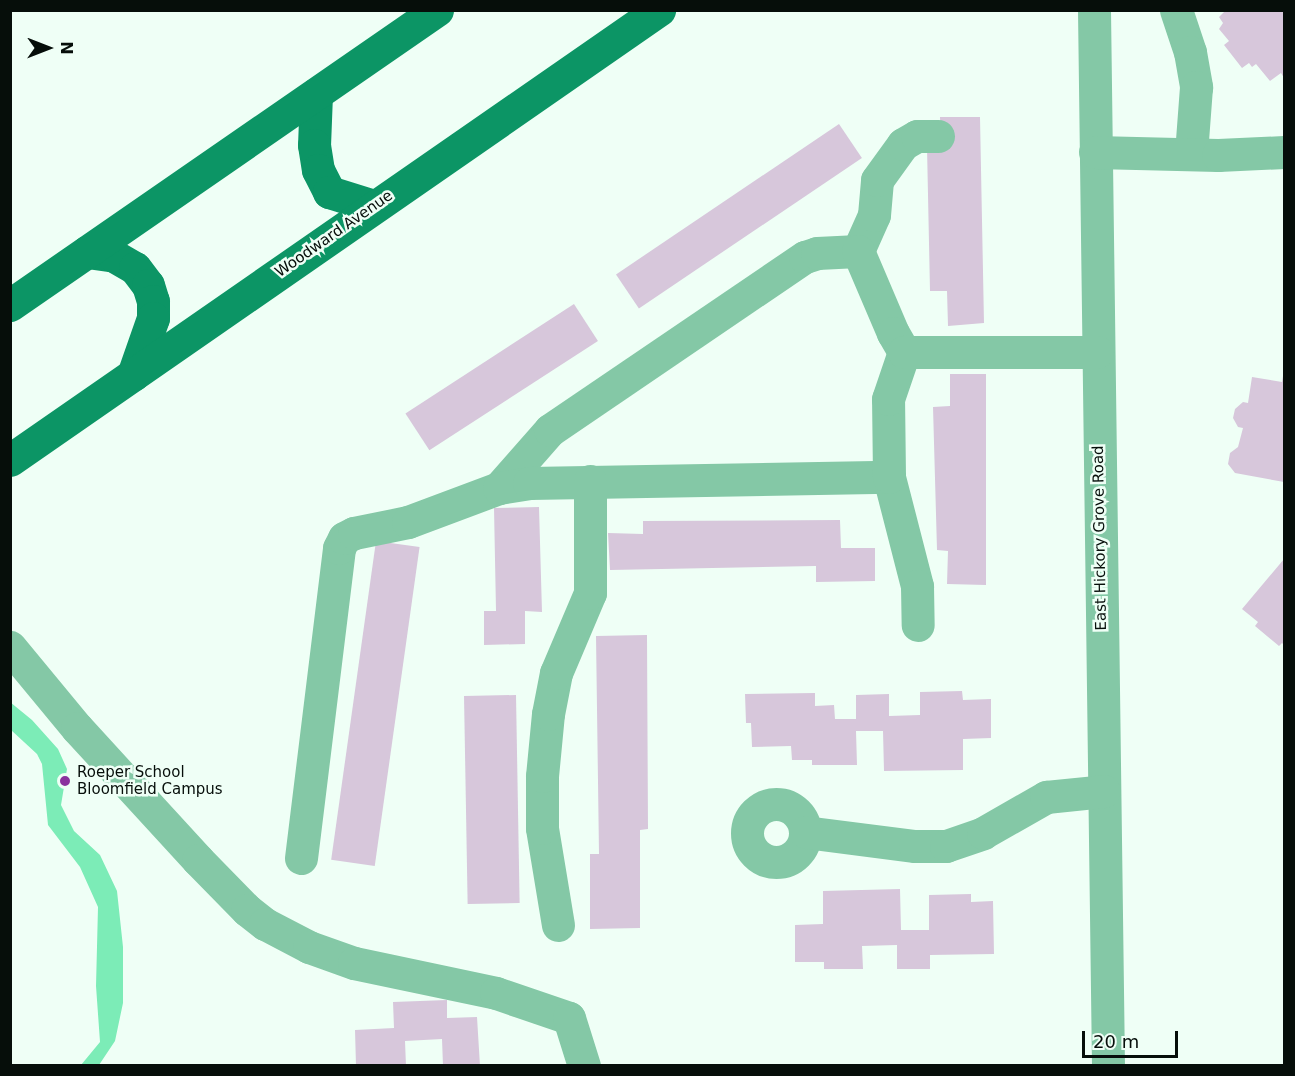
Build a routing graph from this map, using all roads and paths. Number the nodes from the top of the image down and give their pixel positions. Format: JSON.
{"nodes":[{"id":1,"x":437,"y":10,"type":"edge"},
{"id":2,"x":659,"y":10,"type":"edge"},
{"id":3,"x":1094,"y":10,"type":"edge"},
{"id":4,"x":1176,"y":10,"type":"edge"},
{"id":5,"x":316,"y":94,"type":"junction"},
{"id":6,"x":938,"y":136,"type":"dead end"},
{"id":7,"x":1095,"y":152,"type":"junction"},
{"id":8,"x":1284,"y":152,"type":"edge"},
{"id":9,"x":1191,"y":154,"type":"junction"},
{"id":10,"x":374,"y":206,"type":"junction"},
{"id":11,"x":858,"y":251,"type":"junction"},
{"id":12,"x":87,"y":252,"type":"junction"},
{"id":13,"x":10,"y":305,"type":"edge"},
{"id":14,"x":904,"y":352,"type":"junction"},
{"id":15,"x":1097,"y":352,"type":"junction"},
{"id":16,"x":133,"y":375,"type":"junction"},
{"id":17,"x":10,"y":460,"type":"edge"},
{"id":18,"x":889,"y":477,"type":"junction"},
{"id":19,"x":590,"y":481,"type":"junction"},
{"id":20,"x":499,"y":488,"type":"junction"},
{"id":21,"x":918,"y":625,"type":"dead end"},
{"id":22,"x":10,"y":647,"type":"edge"},
{"id":23,"x":1104,"y":791,"type":"junction"},
{"id":24,"x":806,"y":832,"type":"dead end"},
{"id":25,"x":301,"y":858,"type":"dead end"},
{"id":26,"x":558,"y":925,"type":"dead end"},
{"id":27,"x":584,"y":1065,"type":"edge"},
{"id":28,"x":1108,"y":1065,"type":"edge"}],
"edges":[{"from":1,"to":5,"type":"main road"},
{"from":2,"to":10,"type":"main road","name":"Woodward Avenue"},
{"from":3,"to":7,"type":"street","name":"East Hickory Grove Road"},
{"from":4,"to":9,"type":"street"},
{"from":5,"to":10,"type":"main road"},
{"from":5,"to":12,"type":"main road"},
{"from":6,"to":11,"type":"street"},
{"from":7,"to":9,"type":"street"},
{"from":7,"to":15,"type":"street","name":"East Hickory Grove Road"},
{"from":8,"to":9,"type":"street"},
{"from":10,"to":16,"type":"main road","name":"Woodward Avenue"},
{"from":11,"to":14,"type":"street"},
{"from":11,"to":20,"type":"street"},
{"from":12,"to":13,"type":"main road"},
{"from":12,"to":16,"type":"main road"},
{"from":14,"to":15,"type":"street"},
{"from":14,"to":18,"type":"street"},
{"from":15,"to":23,"type":"street","name":"East Hickory Grove Road"},
{"from":16,"to":17,"type":"main road","name":"Woodward Avenue"},
{"from":18,"to":19,"type":"street"},
{"from":18,"to":21,"type":"street"},
{"from":19,"to":20,"type":"street"},
{"from":19,"to":26,"type":"street"},
{"from":20,"to":25,"type":"street"},
{"from":22,"to":27,"type":"street"},
{"from":23,"to":24,"type":"street"},
{"from":23,"to":28,"type":"street","name":"East Hickory Grove Road"}]}
